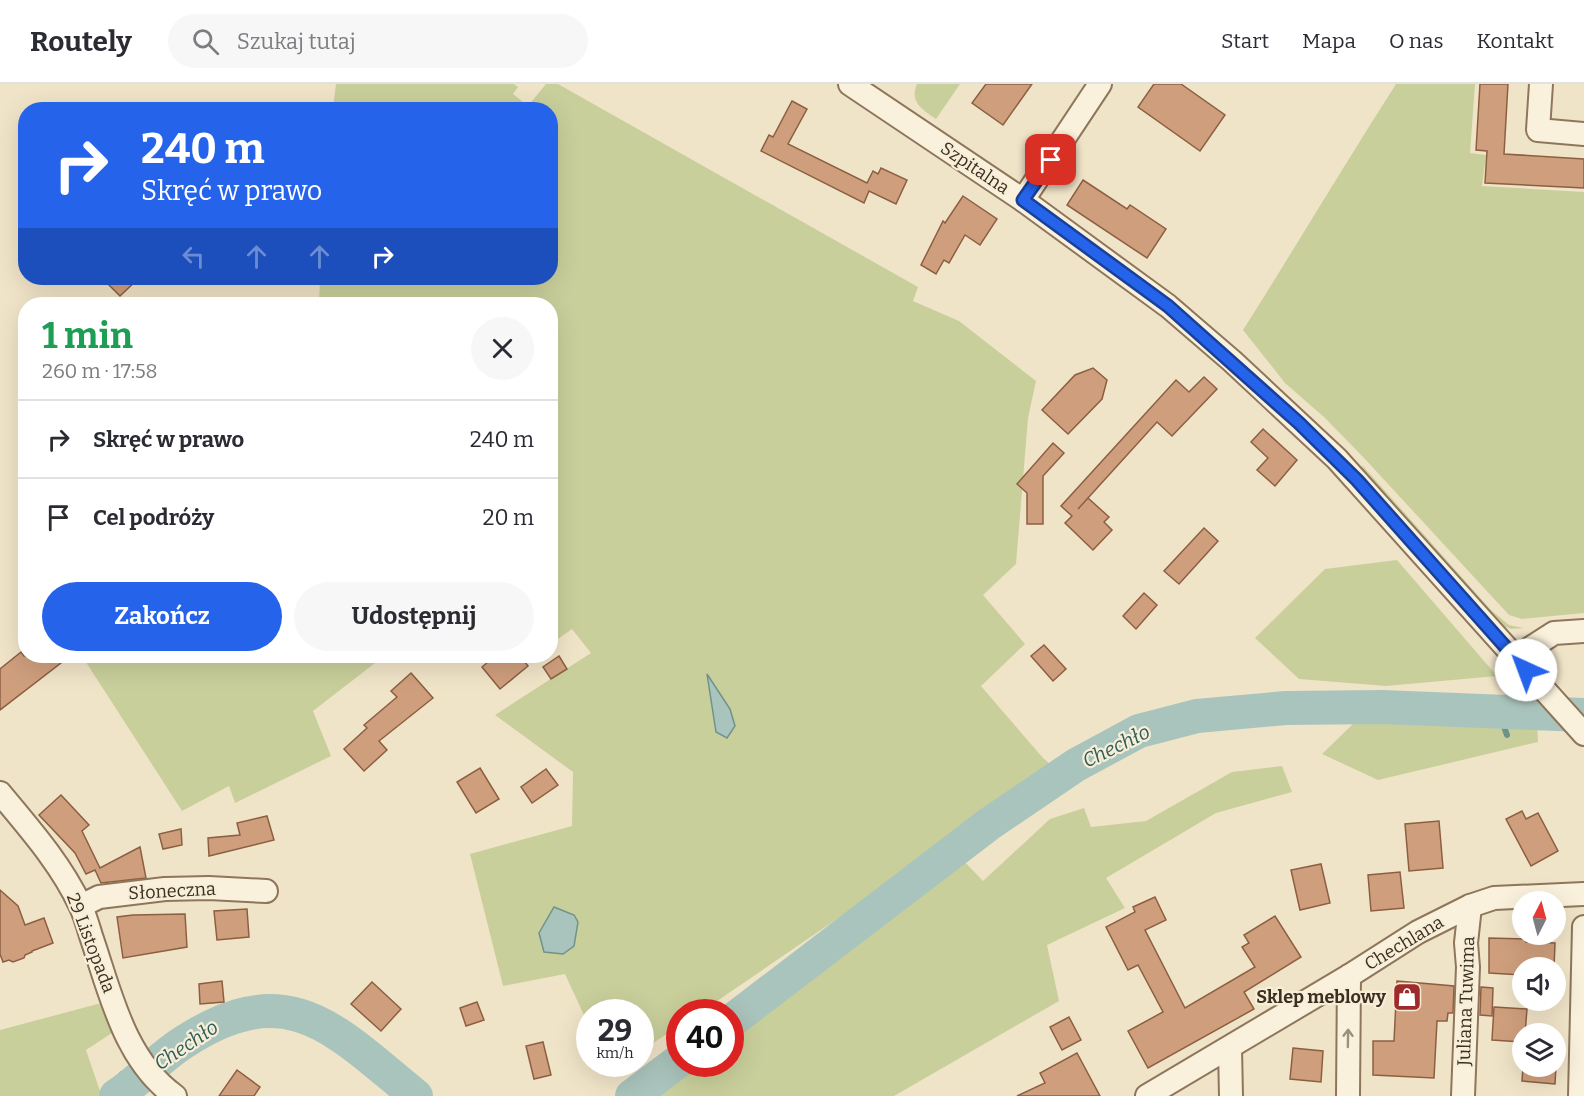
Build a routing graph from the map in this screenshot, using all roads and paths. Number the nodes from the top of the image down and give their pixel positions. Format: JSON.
{"nodes":[{"id":1,"x":850,"y":84,"type":"edge"},
{"id":2,"x":1100,"y":84,"type":"edge"},
{"id":3,"x":1541,"y":84,"type":"edge"},
{"id":4,"x":1584,"y":134,"type":"edge"},
{"id":5,"x":1023,"y":200,"type":"junction"},
{"id":6,"x":1584,"y":631,"type":"edge"},
{"id":7,"x":1515,"y":658,"type":"junction"},
{"id":8,"x":1584,"y":734,"type":"edge"},
{"id":9,"x":0,"y":793,"type":"edge"},
{"id":10,"x":266,"y":891,"type":"dead end"},
{"id":11,"x":1584,"y":894,"type":"edge"},
{"id":12,"x":81,"y":906,"type":"junction"},
{"id":13,"x":1470,"y":906,"type":"junction"},
{"id":14,"x":1584,"y":927,"type":"edge"},
{"id":15,"x":1349,"y":976,"type":"junction"},
{"id":16,"x":1230,"y":1048,"type":"junction"},
{"id":17,"x":1161,"y":1092,"type":"edge"},
{"id":18,"x":170,"y":1093,"type":"edge"},
{"id":19,"x":1231,"y":1096,"type":"edge"},
{"id":20,"x":1348,"y":1096,"type":"edge"},
{"id":21,"x":1463,"y":1096,"type":"edge"},
{"id":22,"x":1580,"y":1096,"type":"edge"}],
"edges":[{"from":1,"to":5,"type":"street","name":"Szpitalna"},
{"from":2,"to":5,"type":"street"},
{"from":3,"to":4,"type":"street"},
{"from":5,"to":7,"type":"street","name":"Szpitalna"},
{"from":6,"to":7,"type":"street"},
{"from":7,"to":8,"type":"street","name":"Szpitalna"},
{"from":9,"to":12,"type":"street","name":"29 Listopada"},
{"from":10,"to":12,"type":"street","name":"Słoneczna"},
{"from":11,"to":13,"type":"street","name":"Chechlana"},
{"from":12,"to":18,"type":"street","name":"29 Listopada"},
{"from":13,"to":15,"type":"street","name":"Chechlana"},
{"from":13,"to":21,"type":"street","name":"Juliana Tuwima"},
{"from":14,"to":22,"type":"street"},
{"from":15,"to":16,"type":"street","name":"Chechlana"},
{"from":20,"to":15,"type":"street","one_way":true},
{"from":16,"to":17,"type":"street","name":"Chechlana"},
{"from":16,"to":19,"type":"street"}]}
